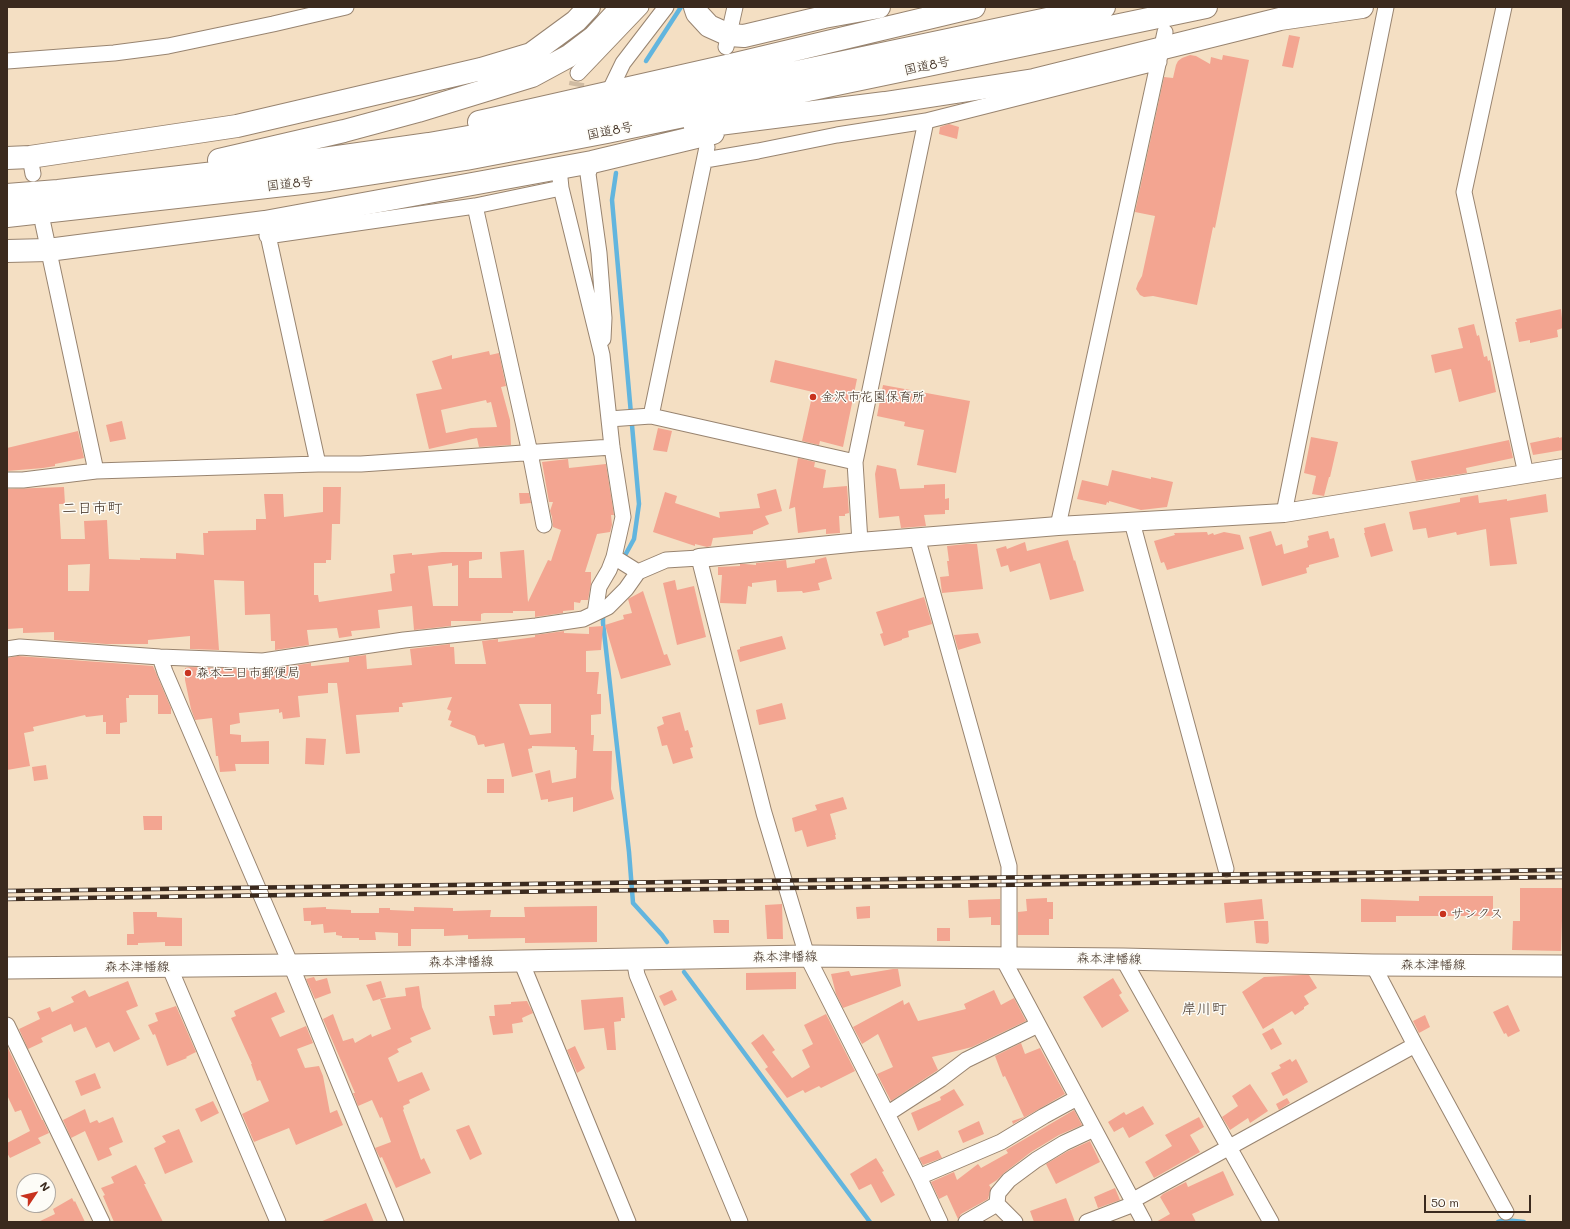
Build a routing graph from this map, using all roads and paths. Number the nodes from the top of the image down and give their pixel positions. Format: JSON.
{"nodes":[{"id":1,"x":346,"y":7,"type":"edge"},
{"id":2,"x":589,"y":7,"type":"edge"},
{"id":3,"x":622,"y":7,"type":"edge"},
{"id":4,"x":641,"y":7,"type":"edge"},
{"id":5,"x":666,"y":7,"type":"edge"},
{"id":6,"x":695,"y":7,"type":"edge"},
{"id":7,"x":735,"y":7,"type":"edge"},
{"id":8,"x":879,"y":7,"type":"edge"},
{"id":9,"x":974,"y":7,"type":"edge"},
{"id":10,"x":1104,"y":7,"type":"edge"},
{"id":11,"x":1206,"y":7,"type":"edge"},
{"id":12,"x":1362,"y":7,"type":"edge"},
{"id":13,"x":1386,"y":7,"type":"edge"},
{"id":14,"x":1504,"y":7,"type":"edge"},
{"id":15,"x":727,"y":41,"type":"junction"},
{"id":16,"x":1162,"y":47,"type":"junction"},
{"id":17,"x":576,"y":50,"type":"junction"},
{"id":18,"x":7,"y":61,"type":"edge"},
{"id":19,"x":609,"y":92,"type":"junction"},
{"id":20,"x":769,"y":117,"type":"junction"},
{"id":21,"x":926,"y":121,"type":"junction"},
{"id":22,"x":429,"y":144,"type":"junction"},
{"id":23,"x":7,"y":158,"type":"edge"},
{"id":24,"x":592,"y":162,"type":"junction"},
{"id":25,"x":329,"y":180,"type":"junction"},
{"id":26,"x":114,"y":184,"type":"junction"},
{"id":27,"x":7,"y":194,"type":"edge"},
{"id":28,"x":475,"y":206,"type":"junction"},
{"id":29,"x":7,"y":216,"type":"edge"},
{"id":30,"x":43,"y":224,"type":"dead end"},
{"id":31,"x":266,"y":229,"type":"junction"},
{"id":32,"x":48,"y":250,"type":"junction"},
{"id":33,"x":7,"y":251,"type":"edge"},
{"id":34,"x":602,"y":355,"type":"junction"},
{"id":35,"x":639,"y":417,"type":"junction"},
{"id":36,"x":609,"y":419,"type":"junction"},
{"id":37,"x":612,"y":448,"type":"junction"},
{"id":38,"x":530,"y":453,"type":"junction"},
{"id":39,"x":855,"y":462,"type":"junction"},
{"id":40,"x":318,"y":464,"type":"junction"},
{"id":41,"x":1563,"y":468,"type":"edge"},
{"id":42,"x":96,"y":471,"type":"junction"},
{"id":43,"x":1526,"y":474,"type":"junction"},
{"id":44,"x":7,"y":480,"type":"edge"},
{"id":45,"x":1284,"y":513,"type":"junction"},
{"id":46,"x":1132,"y":522,"type":"junction"},
{"id":47,"x":544,"y":526,"type":"dead end"},
{"id":48,"x":1058,"y":526,"type":"junction"},
{"id":49,"x":917,"y":537,"type":"junction"},
{"id":50,"x":860,"y":542,"type":"junction"},
{"id":51,"x":699,"y":558,"type":"junction"},
{"id":52,"x":624,"y":564,"type":"junction"},
{"id":53,"x":601,"y":611,"type":"junction"},
{"id":54,"x":7,"y":649,"type":"edge"},
{"id":55,"x":160,"y":657,"type":"junction"},
{"id":56,"x":1226,"y":869,"type":"dead end"},
{"id":57,"x":807,"y":956,"type":"junction"},
{"id":58,"x":1005,"y":958,"type":"junction"},
{"id":59,"x":1123,"y":958,"type":"junction"},
{"id":60,"x":634,"y":959,"type":"junction"},
{"id":61,"x":521,"y":961,"type":"junction"},
{"id":62,"x":291,"y":965,"type":"junction"},
{"id":63,"x":1373,"y":965,"type":"junction"},
{"id":64,"x":168,"y":966,"type":"junction"},
{"id":65,"x":1563,"y":966,"type":"edge"},
{"id":66,"x":7,"y":968,"type":"edge"},
{"id":67,"x":7,"y":1025,"type":"edge"},
{"id":68,"x":1038,"y":1025,"type":"junction"},
{"id":69,"x":1415,"y":1045,"type":"junction"},
{"id":70,"x":1077,"y":1098,"type":"junction"},
{"id":71,"x":887,"y":1114,"type":"junction"},
{"id":72,"x":1094,"y":1129,"type":"junction"},
{"id":73,"x":1229,"y":1147,"type":"junction"},
{"id":74,"x":919,"y":1177,"type":"junction"},
{"id":75,"x":997,"y":1204,"type":"junction"},
{"id":76,"x":1134,"y":1204,"type":"junction"},
{"id":77,"x":1506,"y":1212,"type":"dead end"},
{"id":78,"x":102,"y":1222,"type":"edge"},
{"id":79,"x":278,"y":1222,"type":"edge"},
{"id":80,"x":396,"y":1222,"type":"edge"},
{"id":81,"x":628,"y":1222,"type":"edge"},
{"id":82,"x":740,"y":1222,"type":"edge"},
{"id":83,"x":940,"y":1222,"type":"edge"},
{"id":84,"x":966,"y":1222,"type":"edge"},
{"id":85,"x":1015,"y":1222,"type":"edge"},
{"id":86,"x":1087,"y":1222,"type":"edge"},
{"id":87,"x":1144,"y":1222,"type":"edge"},
{"id":88,"x":1271,"y":1222,"type":"edge"}],
"edges":[{"from":1,"to":18,"type":"street"},
{"from":2,"to":23,"type":"highway"},
{"from":3,"to":17,"type":"highway"},
{"from":4,"to":17,"type":"street"},
{"from":5,"to":19,"type":"street"},
{"from":6,"to":15,"type":"highway"},
{"from":7,"to":15,"type":"street"},
{"from":8,"to":15,"type":"highway"},
{"from":9,"to":19,"type":"highway"},
{"from":10,"to":22,"type":"highway","name":"国道8号"},
{"from":11,"to":25,"type":"highway","name":"国道8号"},
{"from":12,"to":16,"type":"highway"},
{"from":13,"to":45,"type":"street"},
{"from":14,"to":43,"type":"street"},
{"from":16,"to":20,"type":"highway"},
{"from":16,"to":21,"type":"street"},
{"from":16,"to":48,"type":"street"},
{"from":17,"to":26,"type":"highway"},
{"from":19,"to":22,"type":"highway"},
{"from":20,"to":24,"type":"highway"},
{"from":20,"to":25,"type":"highway"},
{"from":21,"to":35,"type":"street"},
{"from":21,"to":39,"type":"street"},
{"from":22,"to":26,"type":"highway","name":"国道8号"},
{"from":24,"to":31,"type":"highway"},
{"from":24,"to":34,"type":"street"},
{"from":25,"to":29,"type":"highway","name":"国道8号"},
{"from":26,"to":27,"type":"highway","name":"国道8号"},
{"from":28,"to":31,"type":"street"},
{"from":28,"to":34,"type":"street"},
{"from":28,"to":38,"type":"street"},
{"from":30,"to":32,"type":"street"},
{"from":31,"to":32,"type":"highway"},
{"from":31,"to":40,"type":"street"},
{"from":32,"to":33,"type":"highway"},
{"from":32,"to":42,"type":"street"},
{"from":34,"to":36,"type":"street"},
{"from":35,"to":36,"type":"street"},
{"from":35,"to":39,"type":"street"},
{"from":36,"to":37,"type":"street"},
{"from":37,"to":38,"type":"street"},
{"from":37,"to":52,"type":"street"},
{"from":38,"to":40,"type":"street"},
{"from":38,"to":47,"type":"street"},
{"from":39,"to":50,"type":"street"},
{"from":40,"to":42,"type":"street"},
{"from":41,"to":43,"type":"street"},
{"from":42,"to":44,"type":"street"},
{"from":43,"to":45,"type":"street"},
{"from":45,"to":46,"type":"street"},
{"from":46,"to":48,"type":"street"},
{"from":46,"to":56,"type":"street"},
{"from":48,"to":49,"type":"street"},
{"from":49,"to":50,"type":"street"},
{"from":49,"to":58,"type":"street"},
{"from":50,"to":51,"type":"street"},
{"from":51,"to":52,"type":"street"},
{"from":51,"to":57,"type":"street"},
{"from":52,"to":53,"type":"street"},
{"from":52,"to":53,"type":"street"},
{"from":53,"to":55,"type":"street"},
{"from":54,"to":55,"type":"street"},
{"from":55,"to":62,"type":"street"},
{"from":57,"to":58,"type":"main road","name":"森本津幡線"},
{"from":57,"to":60,"type":"main road","name":"森本津幡線"},
{"from":57,"to":71,"type":"street"},
{"from":58,"to":59,"type":"main road","name":"森本津幡線"},
{"from":58,"to":68,"type":"street"},
{"from":59,"to":63,"type":"main road","name":"森本津幡線"},
{"from":59,"to":73,"type":"street"},
{"from":60,"to":61,"type":"main road","name":"森本津幡線"},
{"from":60,"to":82,"type":"street"},
{"from":61,"to":62,"type":"main road","name":"森本津幡線"},
{"from":61,"to":81,"type":"street"},
{"from":62,"to":64,"type":"main road","name":"森本津幡線"},
{"from":62,"to":80,"type":"street"},
{"from":63,"to":65,"type":"main road","name":"森本津幡線"},
{"from":63,"to":69,"type":"street"},
{"from":64,"to":66,"type":"main road","name":"森本津幡線"},
{"from":64,"to":79,"type":"street"},
{"from":67,"to":78,"type":"street"},
{"from":68,"to":70,"type":"street"},
{"from":68,"to":71,"type":"street"},
{"from":69,"to":73,"type":"street"},
{"from":69,"to":77,"type":"street"},
{"from":70,"to":72,"type":"street"},
{"from":70,"to":74,"type":"street"},
{"from":71,"to":74,"type":"street"},
{"from":72,"to":75,"type":"street"},
{"from":72,"to":76,"type":"street"},
{"from":73,"to":76,"type":"street"},
{"from":73,"to":88,"type":"street"},
{"from":74,"to":83,"type":"street"},
{"from":75,"to":84,"type":"street"},
{"from":75,"to":85,"type":"street"},
{"from":76,"to":86,"type":"street"},
{"from":76,"to":87,"type":"street"}]}
